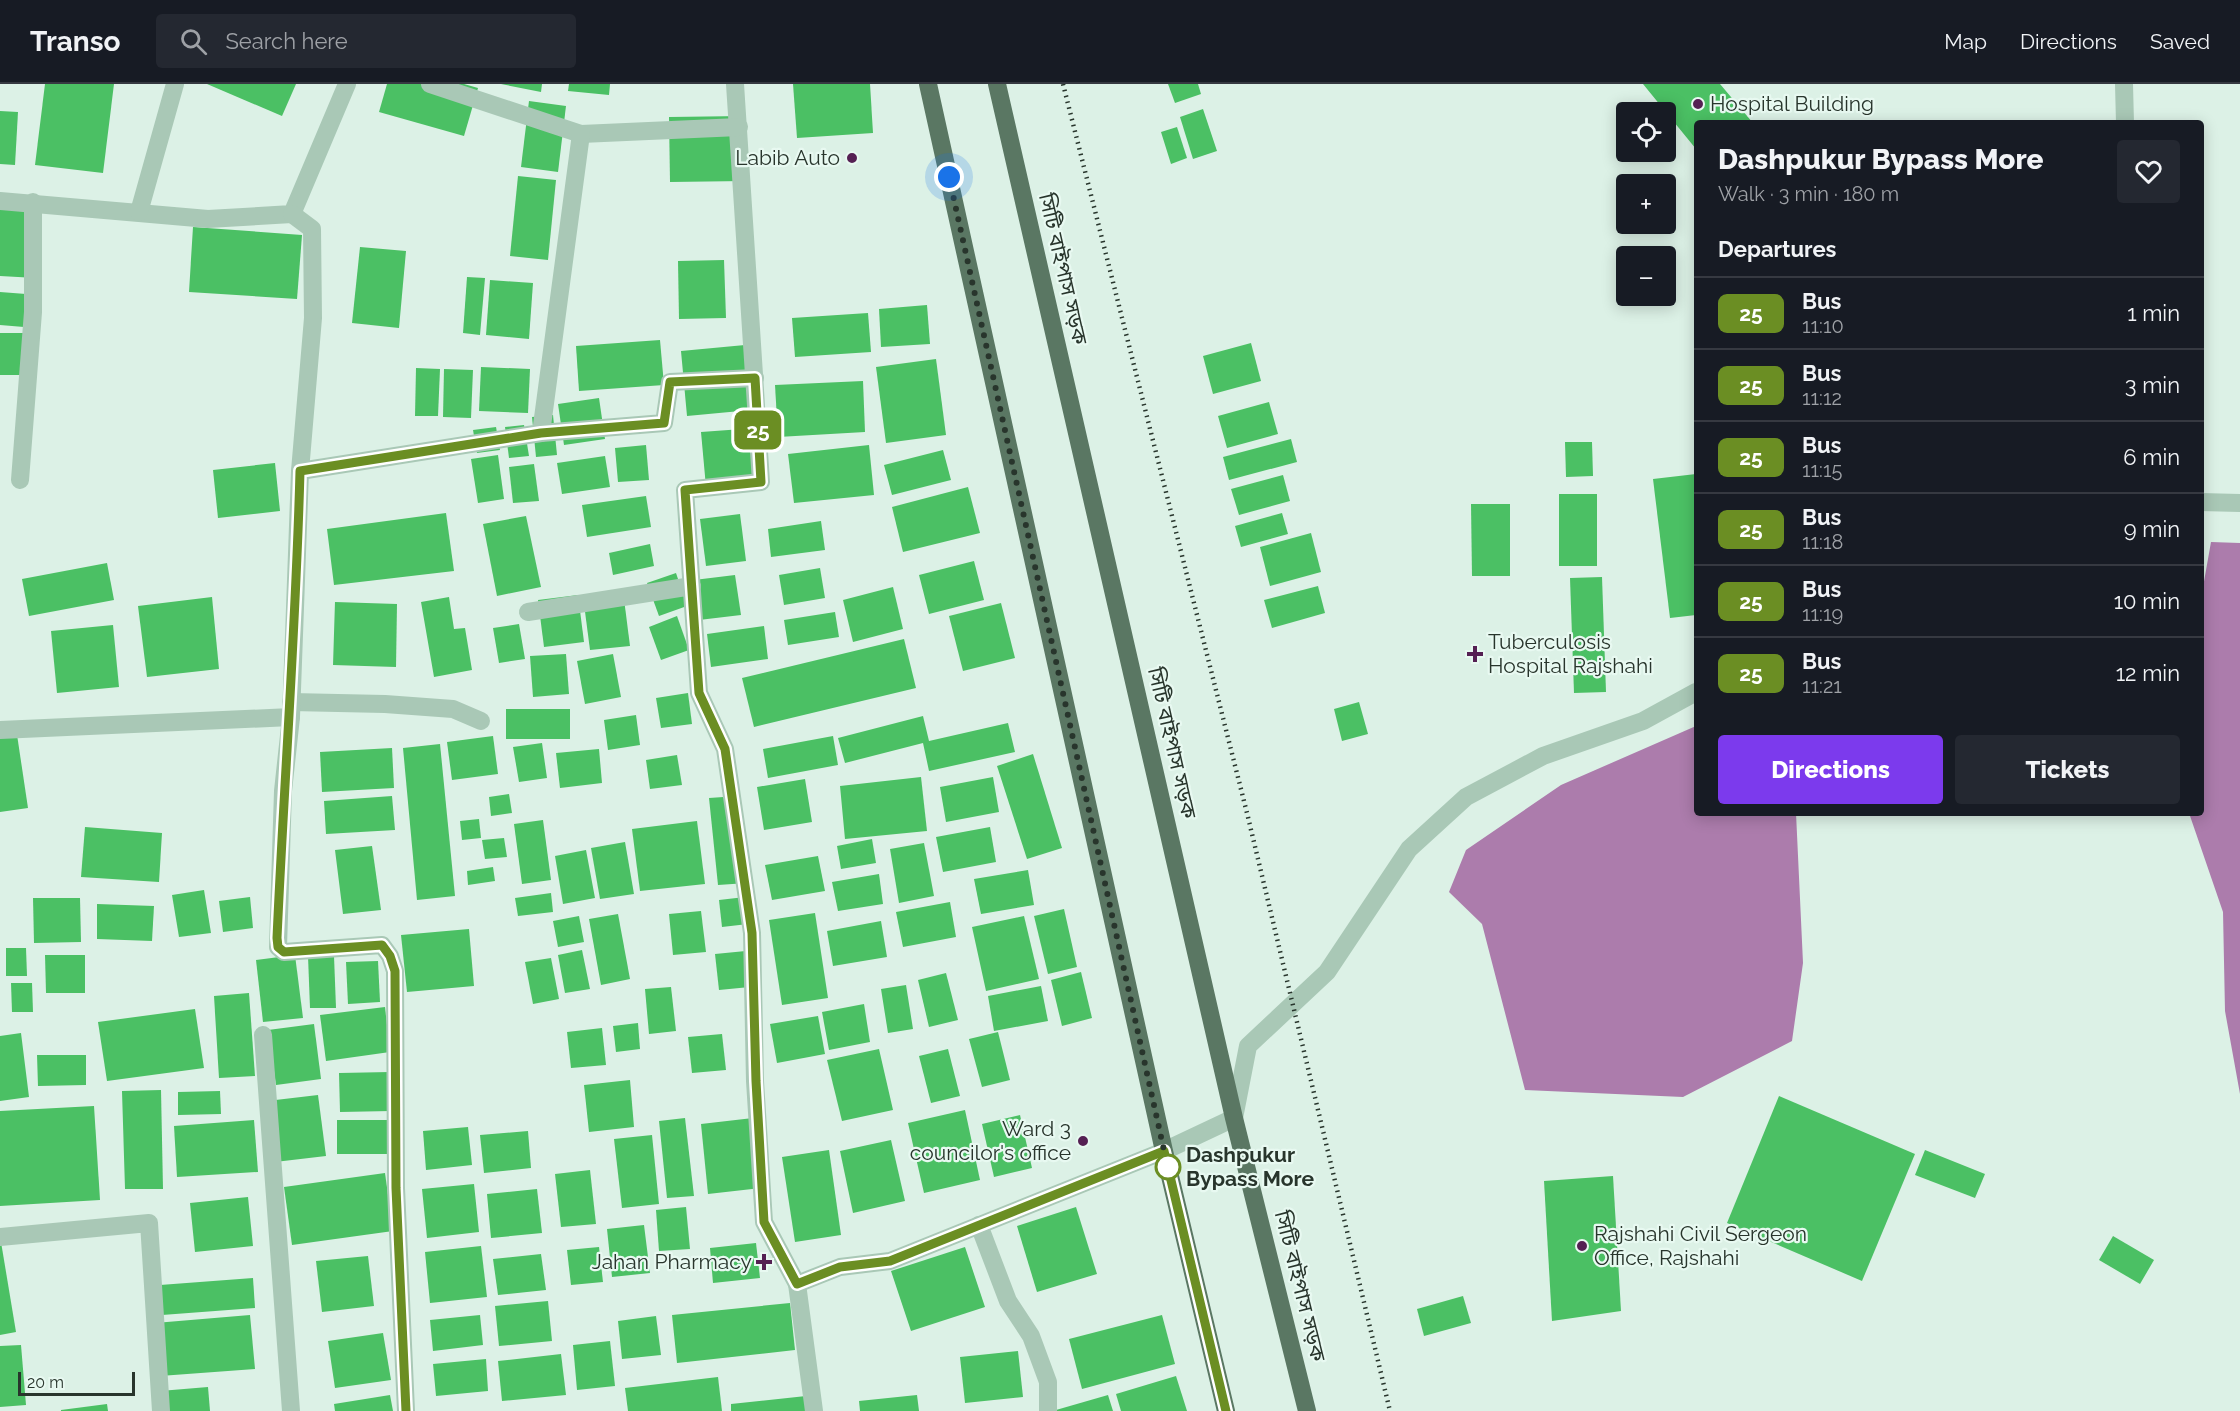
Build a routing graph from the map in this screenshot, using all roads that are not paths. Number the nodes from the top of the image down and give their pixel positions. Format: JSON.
{"nodes":[{"id":1,"x":175,"y":84,"type":"edge"},
{"id":2,"x":347,"y":84,"type":"edge"},
{"id":3,"x":430,"y":84,"type":"edge"},
{"id":4,"x":735,"y":84,"type":"edge"},
{"id":5,"x":928,"y":84,"type":"edge"},
{"id":6,"x":997,"y":84,"type":"edge"},
{"id":7,"x":2124,"y":84,"type":"edge"},
{"id":8,"x":2125,"y":120,"type":"edge"},
{"id":9,"x":739,"y":127,"type":"junction"},
{"id":10,"x":582,"y":134,"type":"junction"},
{"id":11,"x":0,"y":201,"type":"edge"},
{"id":12,"x":33,"y":201,"type":"junction"},
{"id":13,"x":139,"y":212,"type":"junction"},
{"id":14,"x":292,"y":214,"type":"junction"},
{"id":15,"x":755,"y":378,"type":"junction"},
{"id":16,"x":541,"y":433,"type":"junction"},
{"id":17,"x":300,"y":471,"type":"junction"},
{"id":18,"x":20,"y":480,"type":"dead end"},
{"id":19,"x":2204,"y":502,"type":"edge"},
{"id":20,"x":2240,"y":503,"type":"edge"},
{"id":21,"x":692,"y":586,"type":"junction"},
{"id":22,"x":528,"y":612,"type":"dead end"},
{"id":23,"x":1694,"y":693,"type":"edge"},
{"id":24,"x":291,"y":710,"type":"junction"},
{"id":25,"x":481,"y":722,"type":"dead end"},
{"id":26,"x":0,"y":730,"type":"edge"},
{"id":27,"x":263,"y":1035,"type":"dead end"},
{"id":28,"x":1234,"y":1118,"type":"junction"},
{"id":29,"x":1164,"y":1151,"type":"junction"},
{"id":30,"x":979,"y":1225,"type":"junction"},
{"id":31,"x":0,"y":1237,"type":"edge"},
{"id":32,"x":797,"y":1284,"type":"junction"},
{"id":33,"x":161,"y":1411,"type":"edge"},
{"id":34,"x":291,"y":1411,"type":"edge"},
{"id":35,"x":406,"y":1411,"type":"edge"},
{"id":36,"x":814,"y":1411,"type":"edge"},
{"id":37,"x":1048,"y":1411,"type":"edge"},
{"id":38,"x":1226,"y":1411,"type":"edge"},
{"id":39,"x":1307,"y":1411,"type":"edge"}],
"edges":[{"from":1,"to":13,"type":"street"},
{"from":2,"to":14,"type":"street"},
{"from":3,"to":10,"type":"street"},
{"from":4,"to":9,"type":"street"},
{"from":5,"to":29,"type":"main road"},
{"from":6,"to":28,"type":"main road","name":"সিটি বাইপাস সড়ক"},
{"from":7,"to":8,"type":"street"},
{"from":9,"to":10,"type":"street"},
{"from":9,"to":15,"type":"street"},
{"from":10,"to":16,"type":"street"},
{"from":11,"to":12,"type":"street"},
{"from":12,"to":13,"type":"street"},
{"from":12,"to":18,"type":"street"},
{"from":13,"to":14,"type":"street"},
{"from":14,"to":17,"type":"street"},
{"from":15,"to":16,"type":"street"},
{"from":15,"to":21,"type":"street"},
{"from":16,"to":17,"type":"street"},
{"from":17,"to":24,"type":"street"},
{"from":19,"to":20,"type":"street"},
{"from":21,"to":22,"type":"street"},
{"from":21,"to":32,"type":"street"},
{"from":23,"to":28,"type":"street"},
{"from":24,"to":25,"type":"street"},
{"from":24,"to":26,"type":"street"},
{"from":24,"to":35,"type":"street"},
{"from":27,"to":34,"type":"street"},
{"from":28,"to":29,"type":"street"},
{"from":28,"to":39,"type":"main road","name":"সিটি বাইপাস সড়ক"},
{"from":29,"to":30,"type":"street"},
{"from":29,"to":38,"type":"main road"},
{"from":30,"to":32,"type":"street"},
{"from":30,"to":37,"type":"street"},
{"from":31,"to":33,"type":"street"},
{"from":32,"to":36,"type":"street"}]}
